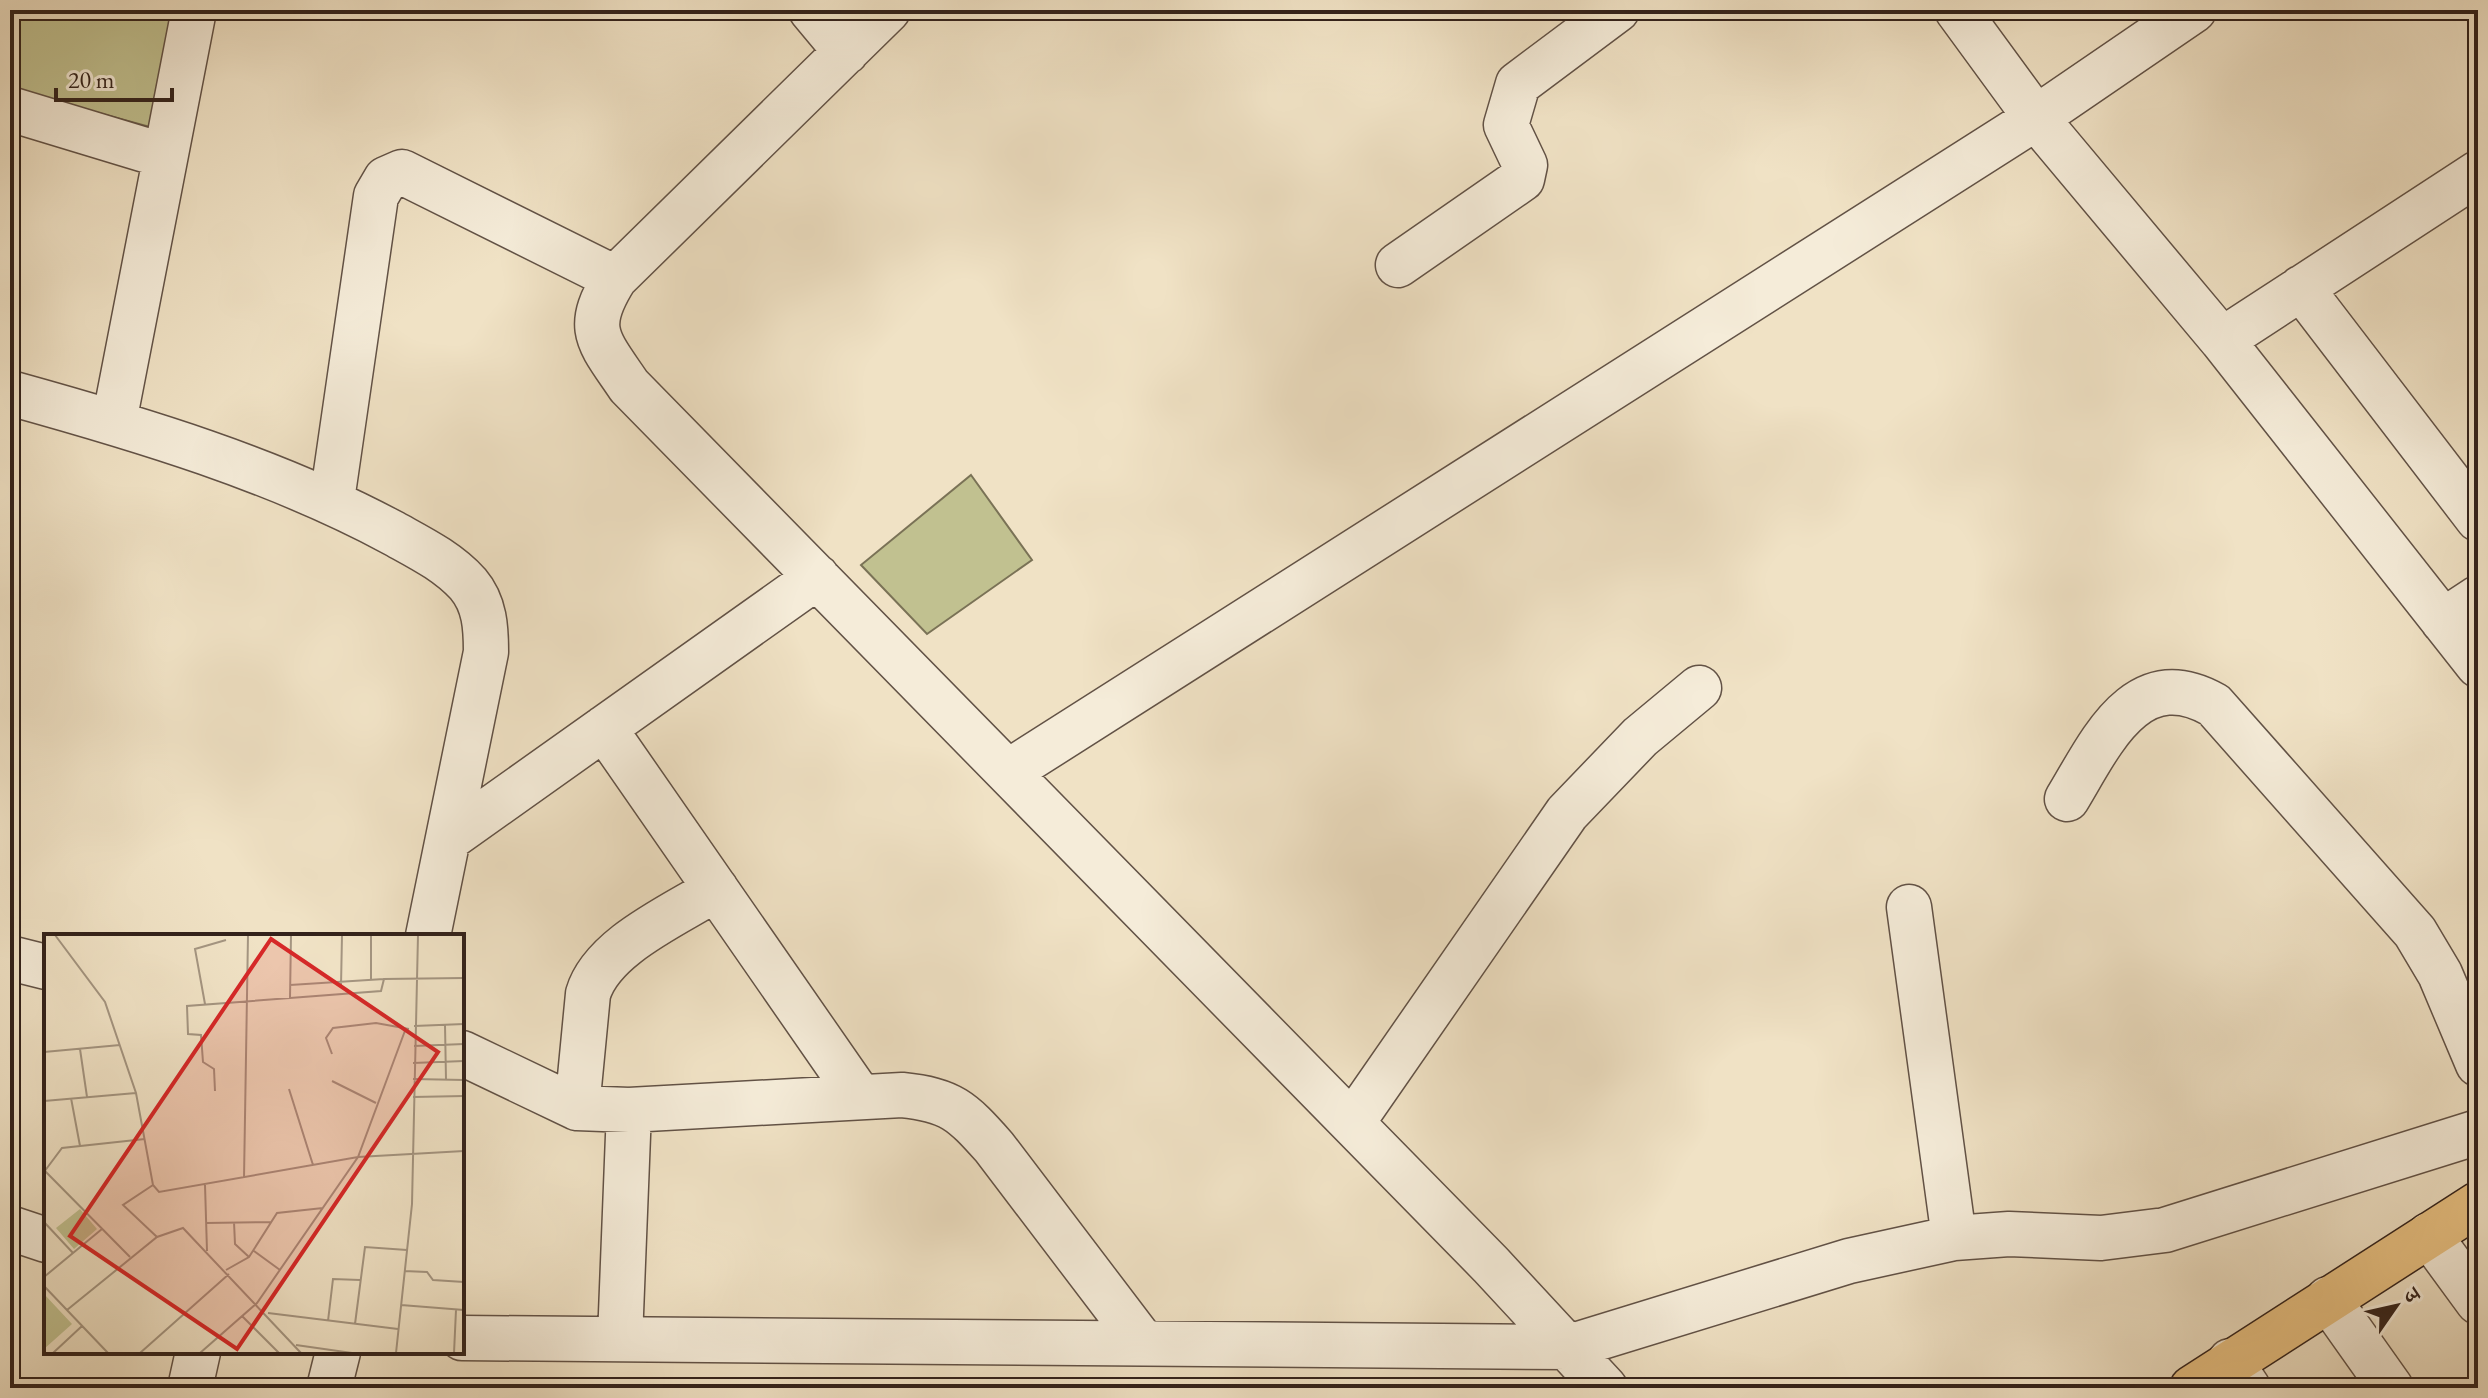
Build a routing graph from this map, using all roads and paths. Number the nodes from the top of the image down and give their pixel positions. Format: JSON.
{"nodes":[{"id":1,"x":194,"y":10,"type":"edge"},
{"id":2,"x":811,"y":10,"type":"edge"},
{"id":3,"x":888,"y":10,"type":"edge"},
{"id":4,"x":1617,"y":10,"type":"edge"},
{"id":5,"x":1957,"y":10,"type":"edge"},
{"id":6,"x":2194,"y":10,"type":"edge"},
{"id":7,"x":846,"y":52,"type":"junction"},
{"id":8,"x":10,"y":109,"type":"edge"},
{"id":9,"x":2036,"y":118,"type":"junction"},
{"id":10,"x":165,"y":156,"type":"junction"},
{"id":11,"x":2478,"y":173,"type":"edge"},
{"id":12,"x":1398,"y":265,"type":"dead end"},
{"id":13,"x":615,"y":278,"type":"junction"},
{"id":14,"x":2301,"y":288,"type":"junction"},
{"id":15,"x":2222,"y":340,"type":"junction"},
{"id":16,"x":10,"y":393,"type":"edge"},
{"id":17,"x":114,"y":422,"type":"junction"},
{"id":18,"x":332,"y":500,"type":"junction"},
{"id":19,"x":2478,"y":519,"type":"edge"},
{"id":20,"x":817,"y":577,"type":"junction"},
{"id":21,"x":2461,"y":609,"type":"edge"},
{"id":22,"x":2478,"y":665,"type":"edge"},
{"id":23,"x":1699,"y":688,"type":"dead end"},
{"id":24,"x":604,"y":728,"type":"junction"},
{"id":25,"x":1008,"y":772,"type":"junction"},
{"id":26,"x":2067,"y":799,"type":"dead end"},
{"id":27,"x":448,"y":839,"type":"junction"},
{"id":28,"x":716,"y":889,"type":"junction"},
{"id":29,"x":1909,"y":907,"type":"dead end"},
{"id":30,"x":428,"y":934,"type":"edge"},
{"id":31,"x":10,"y":958,"type":"edge"},
{"id":32,"x":44,"y":966,"type":"edge"},
{"id":33,"x":464,"y":1054,"type":"edge"},
{"id":34,"x":2478,"y":1064,"type":"edge"},
{"id":35,"x":860,"y":1097,"type":"junction"},
{"id":36,"x":577,"y":1108,"type":"junction"},
{"id":37,"x":629,"y":1110,"type":"junction"},
{"id":38,"x":1352,"y":1123,"type":"junction"},
{"id":39,"x":2478,"y":1132,"type":"edge"},
{"id":40,"x":2478,"y":1204,"type":"edge"},
{"id":41,"x":10,"y":1228,"type":"edge"},
{"id":42,"x":2429,"y":1235,"type":"junction"},
{"id":43,"x":1954,"y":1238,"type":"junction"},
{"id":44,"x":44,"y":1239,"type":"edge"},
{"id":45,"x":2328,"y":1299,"type":"junction"},
{"id":46,"x":2478,"y":1302,"type":"edge"},
{"id":47,"x":464,"y":1338,"type":"edge"},
{"id":48,"x":620,"y":1339,"type":"junction"},
{"id":49,"x":1143,"y":1343,"type":"junction"},
{"id":50,"x":1569,"y":1347,"type":"junction"},
{"id":51,"x":198,"y":1354,"type":"edge"},
{"id":52,"x":338,"y":1354,"type":"edge"},
{"id":53,"x":2239,"y":1375,"type":"edge"},
{"id":54,"x":190,"y":1388,"type":"edge"},
{"id":55,"x":329,"y":1388,"type":"edge"},
{"id":56,"x":1605,"y":1388,"type":"edge"},
{"id":57,"x":2192,"y":1388,"type":"edge"},
{"id":58,"x":2391,"y":1388,"type":"edge"}],
"edges":[{"from":1,"to":10,"type":"street"},
{"from":2,"to":7,"type":"street"},
{"from":3,"to":7,"type":"street"},
{"from":4,"to":12,"type":"street"},
{"from":5,"to":9,"type":"street"},
{"from":6,"to":9,"type":"street"},
{"from":7,"to":13,"type":"street"},
{"from":8,"to":10,"type":"street"},
{"from":9,"to":15,"type":"street"},
{"from":9,"to":25,"type":"street"},
{"from":10,"to":17,"type":"street"},
{"from":11,"to":14,"type":"street"},
{"from":13,"to":18,"type":"street"},
{"from":13,"to":20,"type":"street"},
{"from":14,"to":15,"type":"street"},
{"from":14,"to":19,"type":"street"},
{"from":15,"to":21,"type":"street"},
{"from":16,"to":17,"type":"street"},
{"from":17,"to":18,"type":"street"},
{"from":18,"to":27,"type":"street"},
{"from":20,"to":24,"type":"street"},
{"from":20,"to":25,"type":"street"},
{"from":21,"to":22,"type":"street"},
{"from":23,"to":38,"type":"street"},
{"from":24,"to":27,"type":"street"},
{"from":24,"to":28,"type":"street"},
{"from":25,"to":38,"type":"street"},
{"from":26,"to":34,"type":"street"},
{"from":27,"to":30,"type":"street"},
{"from":28,"to":35,"type":"street"},
{"from":28,"to":36,"type":"street"},
{"from":29,"to":43,"type":"street"},
{"from":31,"to":32,"type":"street"},
{"from":33,"to":36,"type":"street"},
{"from":35,"to":37,"type":"street"},
{"from":35,"to":49,"type":"street"},
{"from":36,"to":37,"type":"street"},
{"from":37,"to":48,"type":"street"},
{"from":38,"to":50,"type":"street"},
{"from":39,"to":43,"type":"street"},
{"from":40,"to":42,"type":"main road"},
{"from":41,"to":44,"type":"street"},
{"from":42,"to":45,"type":"main road"},
{"from":42,"to":46,"type":"street"},
{"from":43,"to":50,"type":"street"},
{"from":45,"to":53,"type":"main road"},
{"from":45,"to":58,"type":"street"},
{"from":47,"to":48,"type":"street"},
{"from":48,"to":49,"type":"street"},
{"from":49,"to":50,"type":"street"},
{"from":50,"to":56,"type":"street"},
{"from":51,"to":54,"type":"street"},
{"from":52,"to":55,"type":"street"},
{"from":53,"to":57,"type":"main road"}]}
